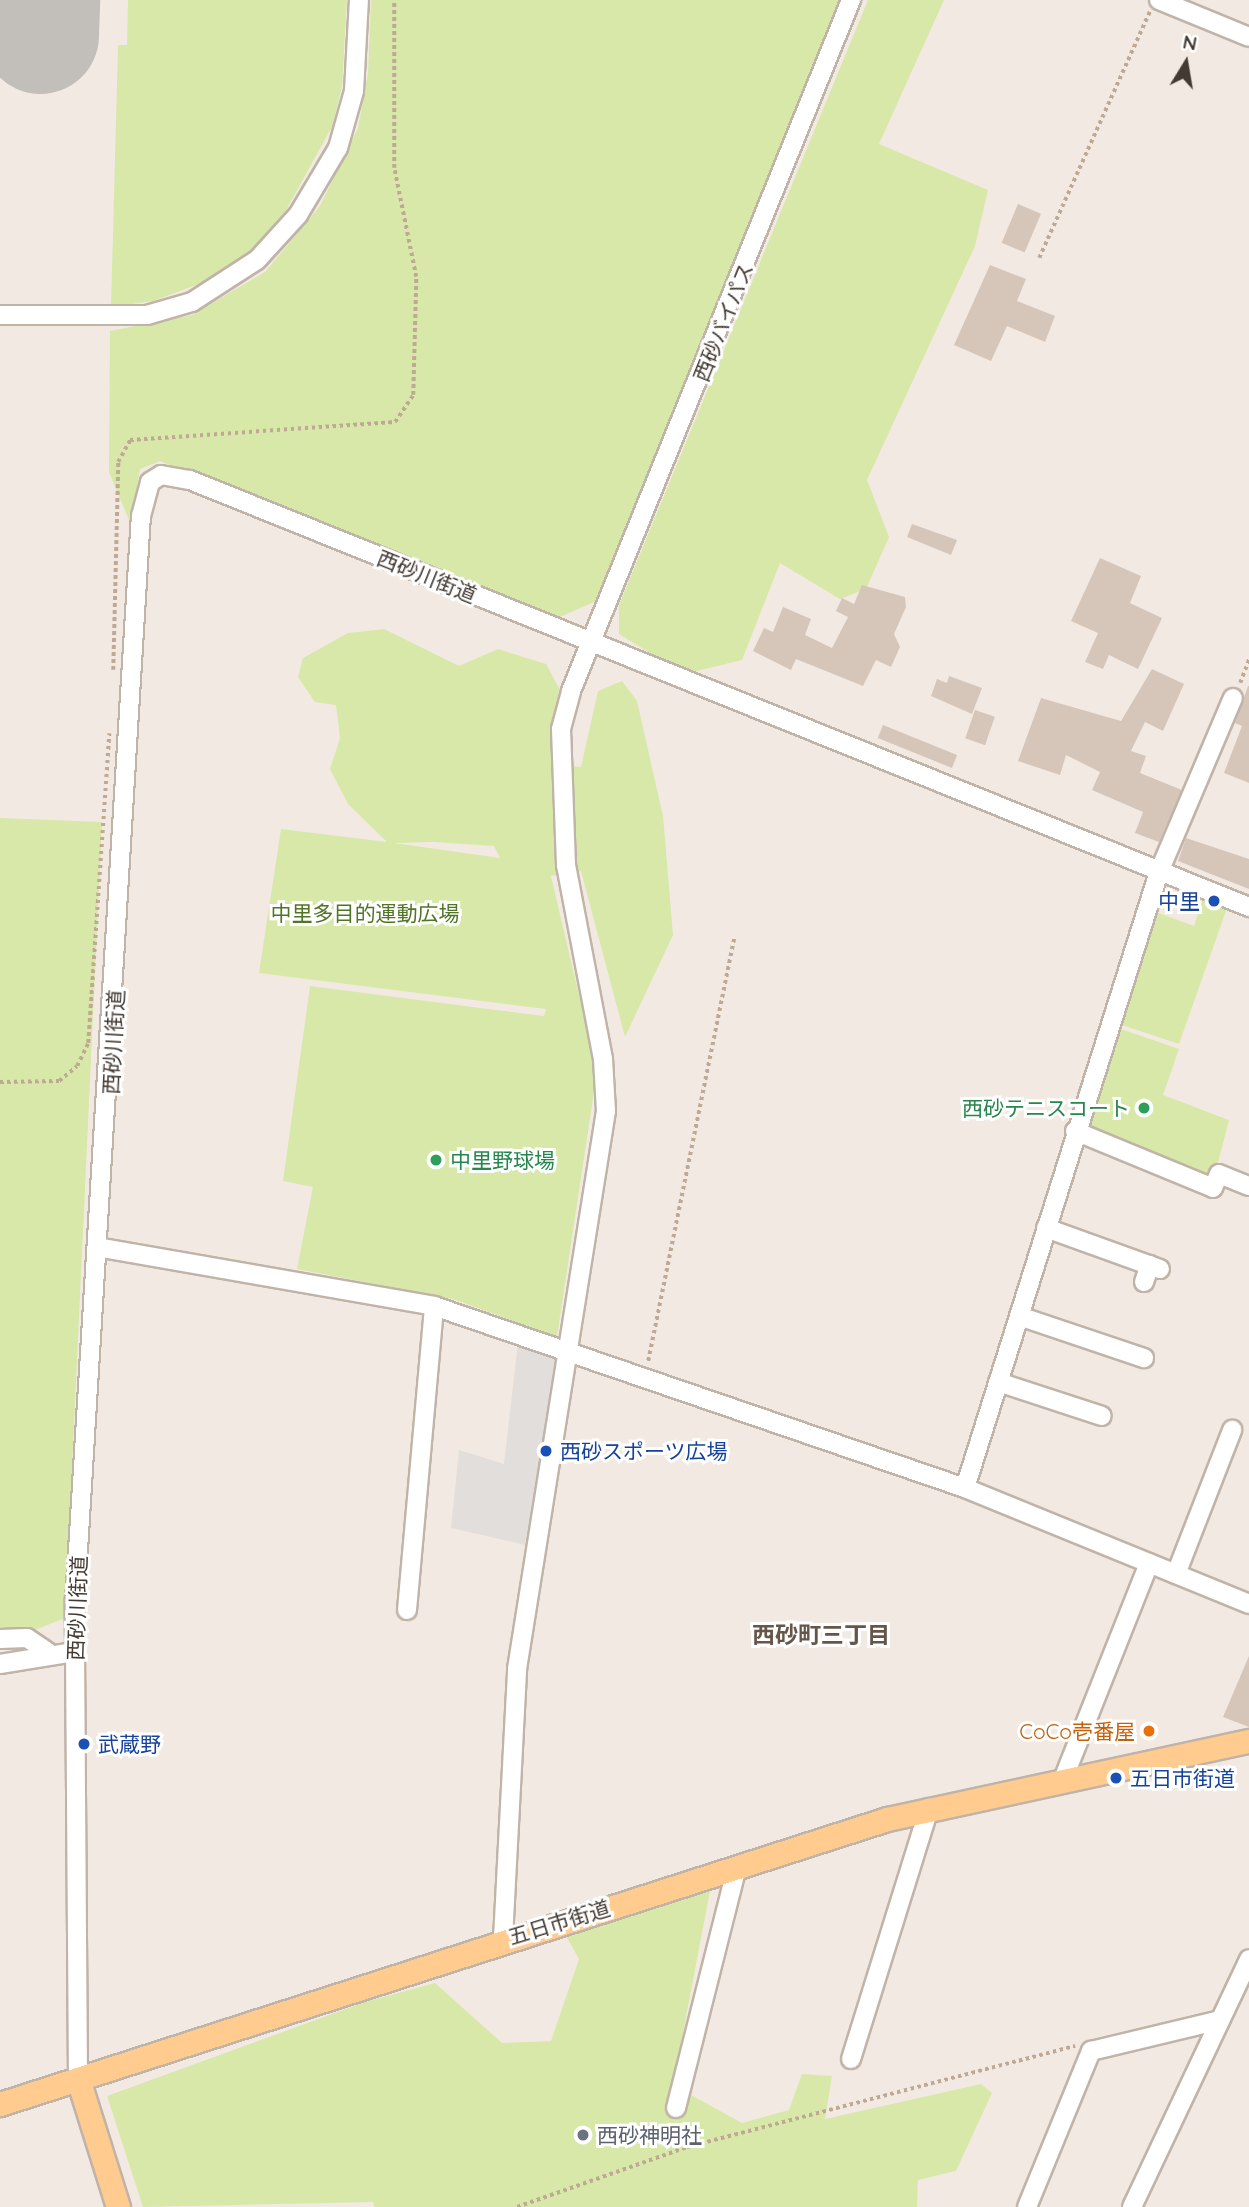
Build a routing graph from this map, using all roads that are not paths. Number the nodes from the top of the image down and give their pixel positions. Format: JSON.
{"nodes":[{"id":1,"x":359,"y":0,"type":"edge"},
{"id":2,"x":851,"y":0,"type":"edge"},
{"id":3,"x":1157,"y":0,"type":"edge"},
{"id":4,"x":1249,"y":37,"type":"edge"},
{"id":5,"x":0,"y":315,"type":"edge"},
{"id":6,"x":591,"y":643,"type":"junction"},
{"id":7,"x":1234,"y":698,"type":"road end"},
{"id":8,"x":1159,"y":872,"type":"junction"},
{"id":9,"x":1249,"y":907,"type":"edge"},
{"id":10,"x":1075,"y":1131,"type":"junction"},
{"id":11,"x":1249,"y":1186,"type":"edge"},
{"id":12,"x":1046,"y":1228,"type":"junction"},
{"id":13,"x":102,"y":1248,"type":"junction"},
{"id":14,"x":1151,"y":1272,"type":"dead end"},
{"id":15,"x":435,"y":1306,"type":"junction"},
{"id":16,"x":1018,"y":1315,"type":"junction"},
{"id":17,"x":569,"y":1352,"type":"junction"},
{"id":18,"x":1144,"y":1358,"type":"dead end"},
{"id":19,"x":998,"y":1382,"type":"junction"},
{"id":20,"x":1102,"y":1416,"type":"dead end"},
{"id":21,"x":1232,"y":1430,"type":"dead end"},
{"id":22,"x":965,"y":1488,"type":"junction"},
{"id":23,"x":1149,"y":1563,"type":"junction"},
{"id":24,"x":1176,"y":1574,"type":"junction"},
{"id":25,"x":1249,"y":1604,"type":"edge"},
{"id":26,"x":407,"y":1610,"type":"dead end"},
{"id":27,"x":0,"y":1639,"type":"edge"},
{"id":28,"x":74,"y":1652,"type":"junction"},
{"id":29,"x":48,"y":1653,"type":"junction"},
{"id":30,"x":0,"y":1664,"type":"edge"},
{"id":31,"x":1249,"y":1741,"type":"edge"},
{"id":32,"x":1064,"y":1777,"type":"junction"},
{"id":33,"x":929,"y":1808,"type":"junction"},
{"id":34,"x":737,"y":1867,"type":"junction"},
{"id":35,"x":503,"y":1939,"type":"junction"},
{"id":36,"x":1249,"y":1959,"type":"edge"},
{"id":37,"x":1220,"y":2020,"type":"junction"},
{"id":38,"x":851,"y":2059,"type":"dead end"},
{"id":39,"x":78,"y":2079,"type":"junction"},
{"id":40,"x":0,"y":2104,"type":"edge"},
{"id":41,"x":676,"y":2108,"type":"dead end"},
{"id":42,"x":118,"y":2207,"type":"edge"},
{"id":43,"x":1027,"y":2207,"type":"edge"},
{"id":44,"x":1132,"y":2207,"type":"edge"}],
"edges":[{"from":1,"to":5,"type":"street"},
{"from":2,"to":6,"type":"street","name":"西砂バイパス"},
{"from":3,"to":4,"type":"street"},
{"from":6,"to":8,"type":"street","name":"西砂川街道"},
{"from":6,"to":13,"type":"street","name":"西砂川街道"},
{"from":6,"to":17,"type":"street","name":"西砂バイパス"},
{"from":7,"to":8,"type":"street"},
{"from":8,"to":9,"type":"street","name":"西砂川街道"},
{"from":8,"to":10,"type":"street"},
{"from":10,"to":11,"type":"street"},
{"from":10,"to":12,"type":"street"},
{"from":12,"to":14,"type":"street"},
{"from":12,"to":16,"type":"street"},
{"from":13,"to":15,"type":"street"},
{"from":13,"to":28,"type":"street","name":"西砂川街道"},
{"from":15,"to":17,"type":"street"},
{"from":15,"to":26,"type":"street"},
{"from":16,"to":18,"type":"street"},
{"from":16,"to":19,"type":"street"},
{"from":17,"to":22,"type":"street"},
{"from":17,"to":35,"type":"street","name":"西砂バイパス"},
{"from":19,"to":20,"type":"street"},
{"from":19,"to":22,"type":"street"},
{"from":21,"to":24,"type":"street"},
{"from":22,"to":23,"type":"street"},
{"from":23,"to":24,"type":"street"},
{"from":23,"to":32,"type":"street"},
{"from":24,"to":25,"type":"street"},
{"from":27,"to":29,"type":"street"},
{"from":28,"to":29,"type":"street"},
{"from":28,"to":39,"type":"street","name":"西砂川街道"},
{"from":29,"to":30,"type":"street"},
{"from":31,"to":32,"type":"main road","name":"五日市街道"},
{"from":32,"to":33,"type":"main road","name":"五日市街道"},
{"from":33,"to":34,"type":"main road","name":"五日市街道"},
{"from":33,"to":38,"type":"street"},
{"from":34,"to":35,"type":"main road","name":"五日市街道"},
{"from":34,"to":41,"type":"street"},
{"from":35,"to":39,"type":"main road","name":"五日市街道"},
{"from":36,"to":37,"type":"street"},
{"from":37,"to":43,"type":"street"},
{"from":37,"to":44,"type":"street"},
{"from":39,"to":40,"type":"main road","name":"五日市街道"},
{"from":39,"to":42,"type":"main road"}]}
